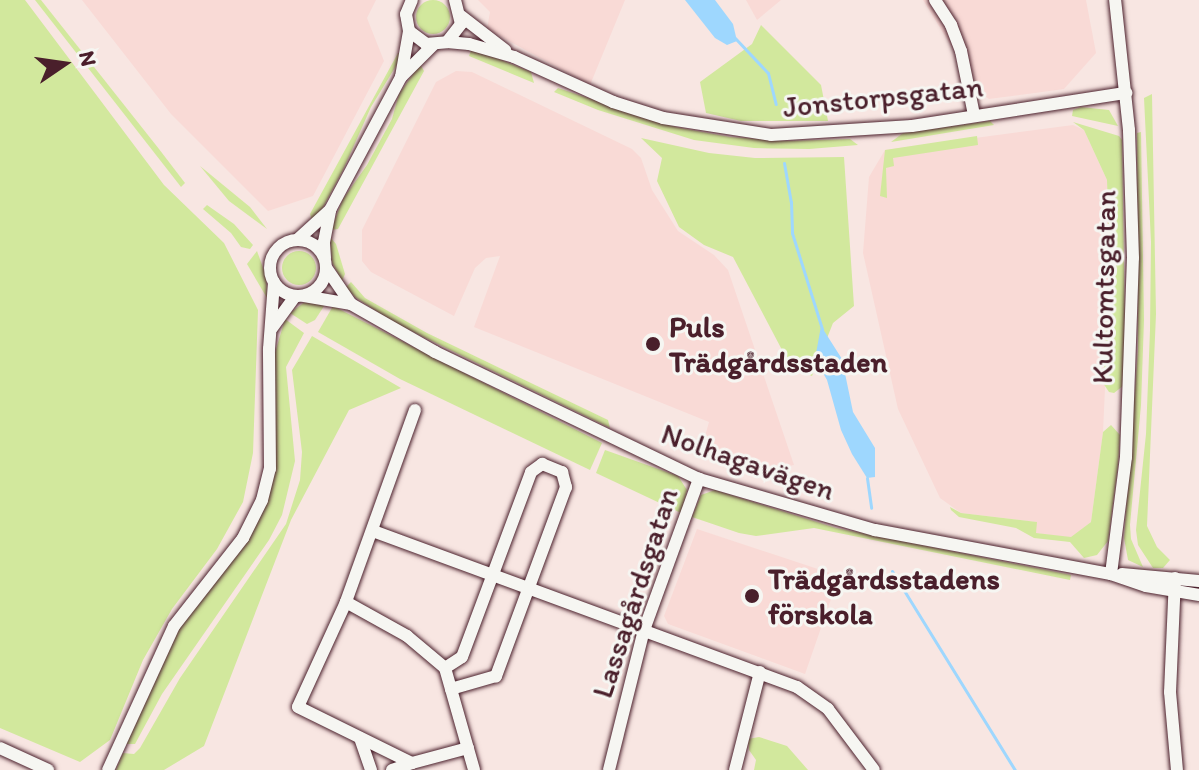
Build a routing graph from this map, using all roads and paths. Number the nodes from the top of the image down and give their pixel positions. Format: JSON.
{"nodes":[{"id":1,"x":412,"y":0,"type":"edge"},
{"id":2,"x":455,"y":0,"type":"edge"},
{"id":3,"x":935,"y":0,"type":"edge"},
{"id":4,"x":1115,"y":0,"type":"edge"},
{"id":5,"x":461,"y":16,"type":"junction"},
{"id":6,"x":409,"y":31,"type":"junction"},
{"id":7,"x":447,"y":42,"type":"junction"},
{"id":8,"x":433,"y":45,"type":"junction"},
{"id":9,"x":514,"y":57,"type":"junction"},
{"id":10,"x":401,"y":77,"type":"junction"},
{"id":11,"x":1126,"y":93,"type":"junction"},
{"id":12,"x":974,"y":115,"type":"junction"},
{"id":13,"x":330,"y":210,"type":"junction"},
{"id":14,"x":297,"y":240,"type":"junction"},
{"id":15,"x":326,"y":264,"type":"junction"},
{"id":16,"x":274,"y":282,"type":"junction"},
{"id":17,"x":299,"y":296,"type":"junction"},
{"id":18,"x":351,"y":304,"type":"junction"},
{"id":19,"x":272,"y":328,"type":"junction"},
{"id":20,"x":415,"y":410,"type":"dead end"},
{"id":21,"x":699,"y":479,"type":"junction"},
{"id":22,"x":373,"y":531,"type":"junction"},
{"id":23,"x":493,"y":574,"type":"junction"},
{"id":24,"x":1111,"y":574,"type":"junction"},
{"id":25,"x":1175,"y":578,"type":"junction"},
{"id":26,"x":1199,"y":581,"type":"edge"},
{"id":27,"x":528,"y":588,"type":"junction"},
{"id":28,"x":1174,"y":592,"type":"junction"},
{"id":29,"x":1199,"y":595,"type":"edge"},
{"id":30,"x":346,"y":602,"type":"junction"},
{"id":31,"x":644,"y":630,"type":"junction"},
{"id":32,"x":445,"y":668,"type":"junction"},
{"id":33,"x":760,"y":672,"type":"junction"},
{"id":34,"x":451,"y":689,"type":"junction"},
{"id":35,"x":360,"y":738,"type":"junction"},
{"id":36,"x":0,"y":748,"type":"edge"},
{"id":37,"x":468,"y":748,"type":"junction"},
{"id":38,"x":412,"y":763,"type":"junction"},
{"id":39,"x":48,"y":770,"type":"edge"},
{"id":40,"x":108,"y":770,"type":"edge"},
{"id":41,"x":371,"y":770,"type":"edge"},
{"id":42,"x":392,"y":770,"type":"edge"},
{"id":43,"x":474,"y":770,"type":"edge"},
{"id":44,"x":609,"y":770,"type":"edge"},
{"id":45,"x":735,"y":770,"type":"edge"},
{"id":46,"x":874,"y":770,"type":"edge"},
{"id":47,"x":1177,"y":770,"type":"edge"}],
"edges":[{"from":1,"to":6,"type":"street"},
{"from":2,"to":5,"type":"street"},
{"from":3,"to":12,"type":"street"},
{"from":4,"to":11,"type":"street","name":"Kultomtsgatan"},
{"from":5,"to":7,"type":"street"},
{"from":5,"to":9,"type":"street","name":"Jonstorpsgatan"},
{"from":6,"to":8,"type":"street"},
{"from":6,"to":10,"type":"street"},
{"from":7,"to":8,"type":"street","name":"Jonstorpsgatan"},
{"from":7,"to":9,"type":"street","name":"Jonstorpsgatan"},
{"from":8,"to":10,"type":"street"},
{"from":9,"to":12,"type":"street","name":"Jonstorpsgatan"},
{"from":10,"to":13,"type":"street"},
{"from":11,"to":12,"type":"street","name":"Jonstorpsgatan"},
{"from":11,"to":24,"type":"street","name":"Kultomtsgatan"},
{"from":13,"to":14,"type":"street"},
{"from":13,"to":15,"type":"street"},
{"from":14,"to":15,"type":"street"},
{"from":14,"to":16,"type":"street"},
{"from":15,"to":17,"type":"street"},
{"from":15,"to":18,"type":"street","name":"Nolhagavägen"},
{"from":16,"to":17,"type":"street"},
{"from":16,"to":19,"type":"street"},
{"from":17,"to":18,"type":"street","name":"Nolhagavägen"},
{"from":17,"to":19,"type":"street"},
{"from":18,"to":21,"type":"street","name":"Nolhagavägen"},
{"from":19,"to":40,"type":"street"},
{"from":20,"to":22,"type":"street"},
{"from":21,"to":24,"type":"street","name":"Nolhagavägen"},
{"from":21,"to":31,"type":"street","name":"Lassagårdsgatan"},
{"from":22,"to":23,"type":"street"},
{"from":22,"to":30,"type":"street"},
{"from":23,"to":27,"type":"street"},
{"from":23,"to":27,"type":"street"},
{"from":23,"to":32,"type":"street"},
{"from":24,"to":25,"type":"street","name":"Nolhagavägen"},
{"from":24,"to":28,"type":"street","name":"Nolhagavägen"},
{"from":25,"to":26,"type":"street","name":"Nolhagavägen"},
{"from":25,"to":28,"type":"street"},
{"from":27,"to":31,"type":"street"},
{"from":27,"to":34,"type":"street"},
{"from":28,"to":29,"type":"street","name":"Nolhagavägen"},
{"from":28,"to":47,"type":"street"},
{"from":30,"to":32,"type":"street"},
{"from":30,"to":35,"type":"street"},
{"from":31,"to":33,"type":"street"},
{"from":31,"to":44,"type":"street","name":"Lassagårdsgatan"},
{"from":32,"to":34,"type":"street"},
{"from":33,"to":45,"type":"street"},
{"from":33,"to":46,"type":"street"},
{"from":34,"to":37,"type":"street"},
{"from":35,"to":38,"type":"street"},
{"from":35,"to":41,"type":"street"},
{"from":36,"to":39,"type":"street"},
{"from":37,"to":38,"type":"street"},
{"from":37,"to":43,"type":"street"},
{"from":38,"to":42,"type":"street"}]}
